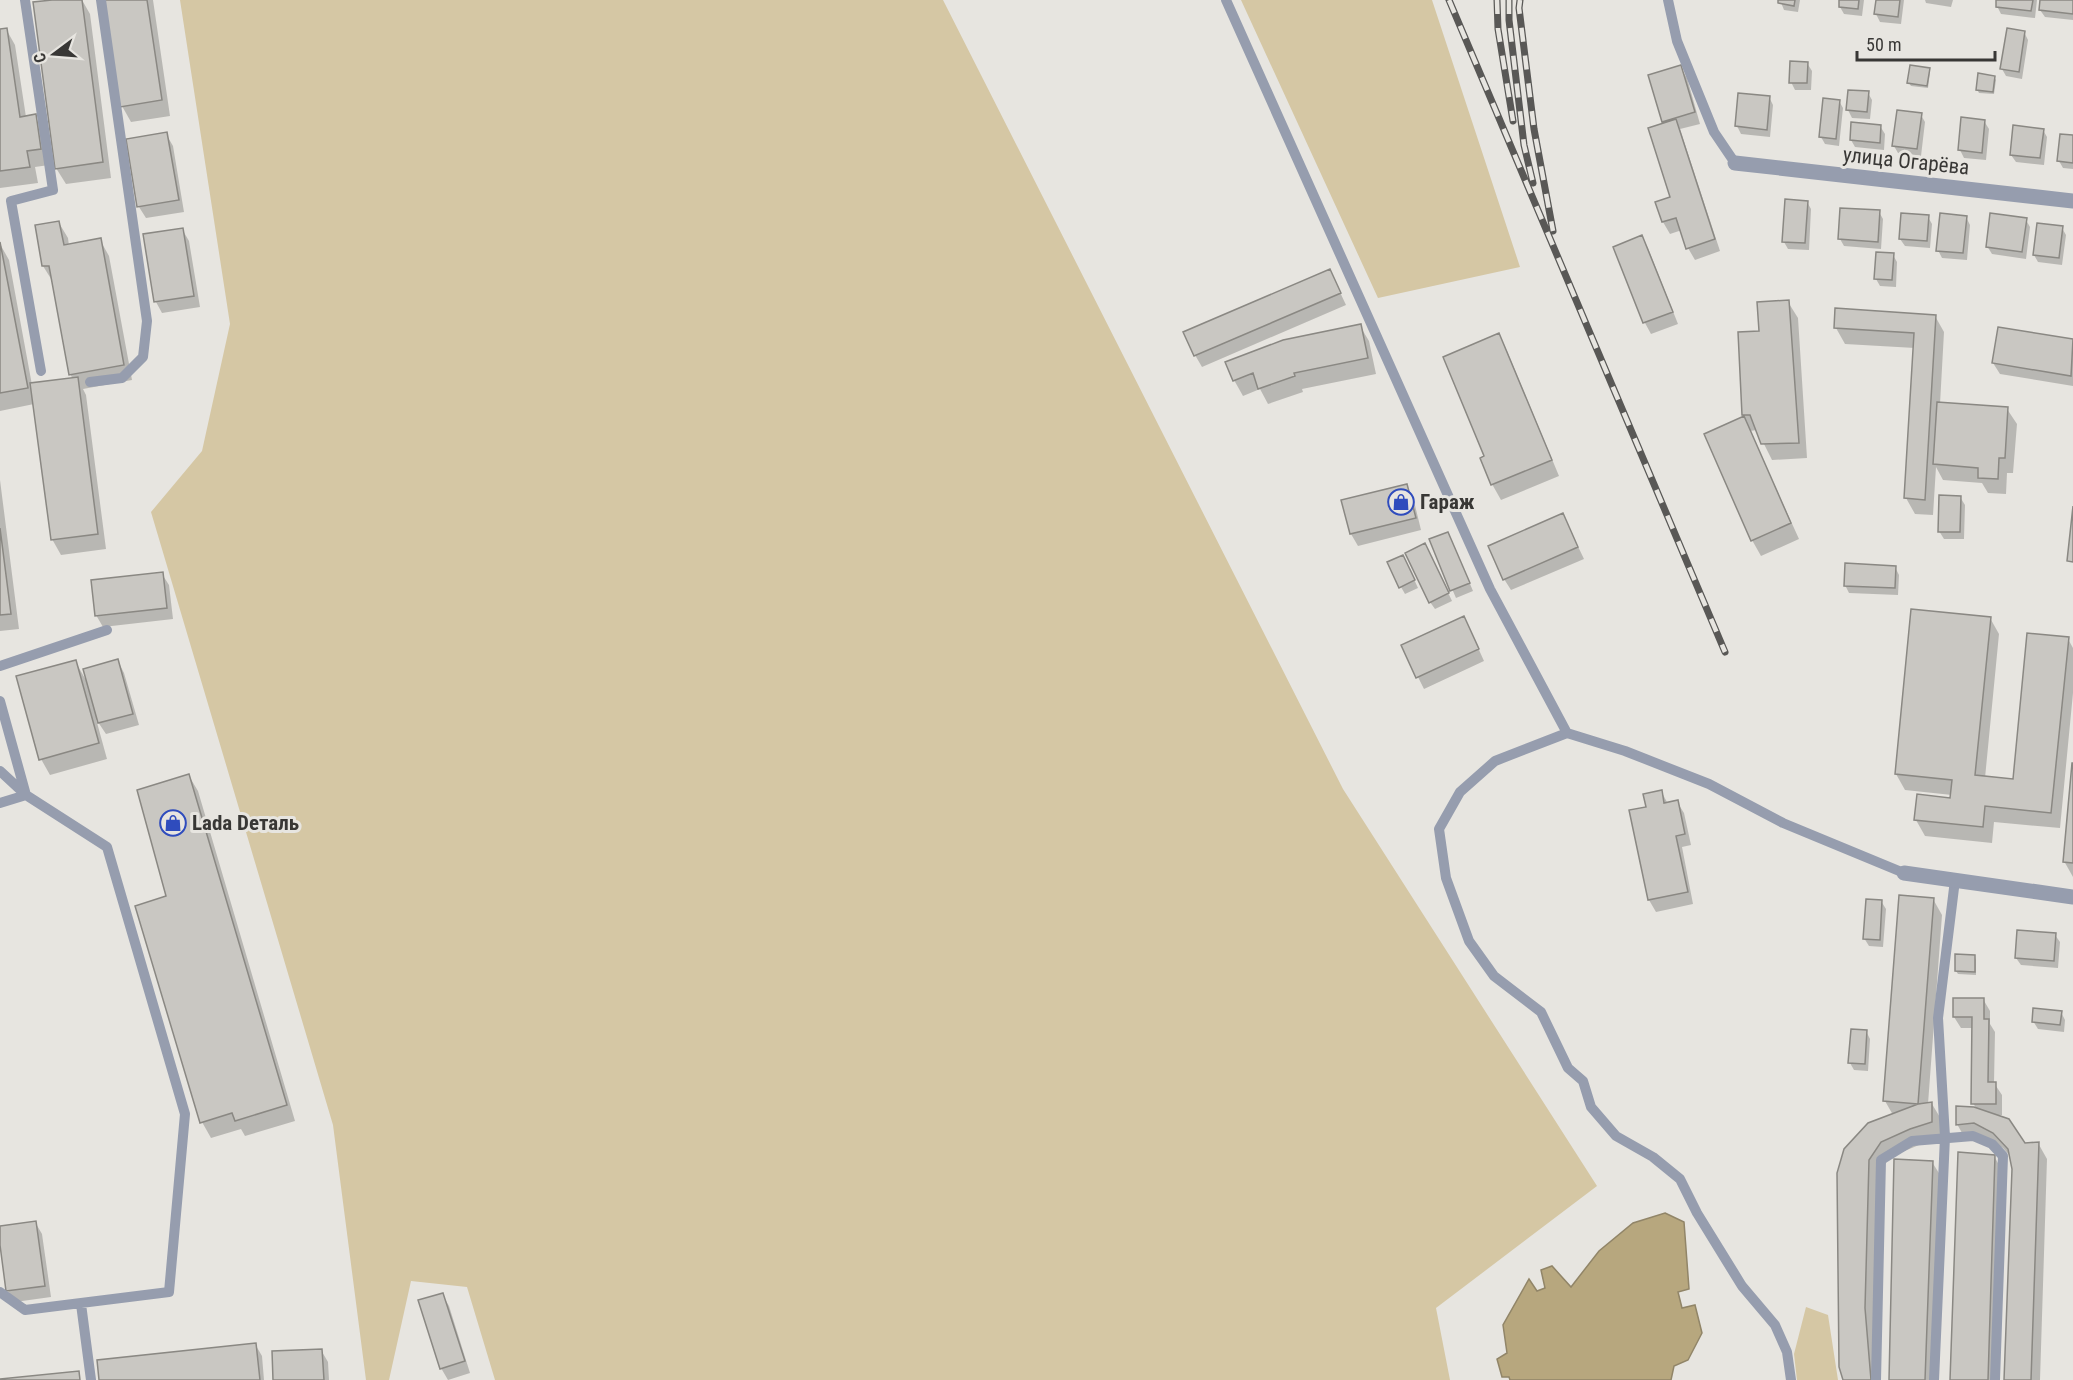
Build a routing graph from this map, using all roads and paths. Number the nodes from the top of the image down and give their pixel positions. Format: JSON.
{"nodes":[{"id":1,"x":25,"y":0,"type":"edge"},
{"id":2,"x":101,"y":0,"type":"edge"},
{"id":3,"x":1226,"y":0,"type":"edge"},
{"id":4,"x":1668,"y":0,"type":"edge"},
{"id":5,"x":1735,"y":163,"type":"joint"},
{"id":6,"x":2073,"y":201,"type":"edge"},
{"id":7,"x":41,"y":371,"type":"dead end"},
{"id":8,"x":90,"y":382,"type":"dead end"},
{"id":9,"x":107,"y":630,"type":"dead end"},
{"id":10,"x":0,"y":666,"type":"edge"},
{"id":11,"x":0,"y":701,"type":"edge"},
{"id":12,"x":1567,"y":733,"type":"junction"},
{"id":13,"x":0,"y":771,"type":"edge"},
{"id":14,"x":26,"y":795,"type":"junction"},
{"id":15,"x":0,"y":803,"type":"edge"},
{"id":16,"x":1904,"y":873,"type":"joint"},
{"id":17,"x":1955,"y":880,"type":"junction"},
{"id":18,"x":2073,"y":897,"type":"edge"},
{"id":19,"x":1945,"y":1137,"type":"junction"},
{"id":20,"x":0,"y":1292,"type":"edge"},
{"id":21,"x":81,"y":1304,"type":"junction"},
{"id":22,"x":91,"y":1380,"type":"edge"},
{"id":23,"x":1791,"y":1380,"type":"edge"},
{"id":24,"x":1876,"y":1380,"type":"edge"},
{"id":25,"x":1934,"y":1380,"type":"edge"},
{"id":26,"x":1995,"y":1380,"type":"edge"}],
"edges":[{"from":1,"to":7,"type":"lane"},
{"from":2,"to":8,"type":"lane"},
{"from":3,"to":12,"type":"lane"},
{"from":4,"to":5,"type":"lane"},
{"from":5,"to":6,"type":"street","name":"улица Огарёва"},
{"from":9,"to":10,"type":"lane"},
{"from":11,"to":14,"type":"lane"},
{"from":12,"to":16,"type":"lane"},
{"from":12,"to":23,"type":"lane"},
{"from":13,"to":14,"type":"lane"},
{"from":14,"to":15,"type":"lane"},
{"from":14,"to":21,"type":"lane"},
{"from":16,"to":17,"type":"street"},
{"from":17,"to":18,"type":"street"},
{"from":17,"to":19,"type":"lane"},
{"from":19,"to":24,"type":"lane"},
{"from":19,"to":25,"type":"lane"},
{"from":19,"to":26,"type":"lane"},
{"from":20,"to":21,"type":"lane"},
{"from":21,"to":22,"type":"lane"}]}
